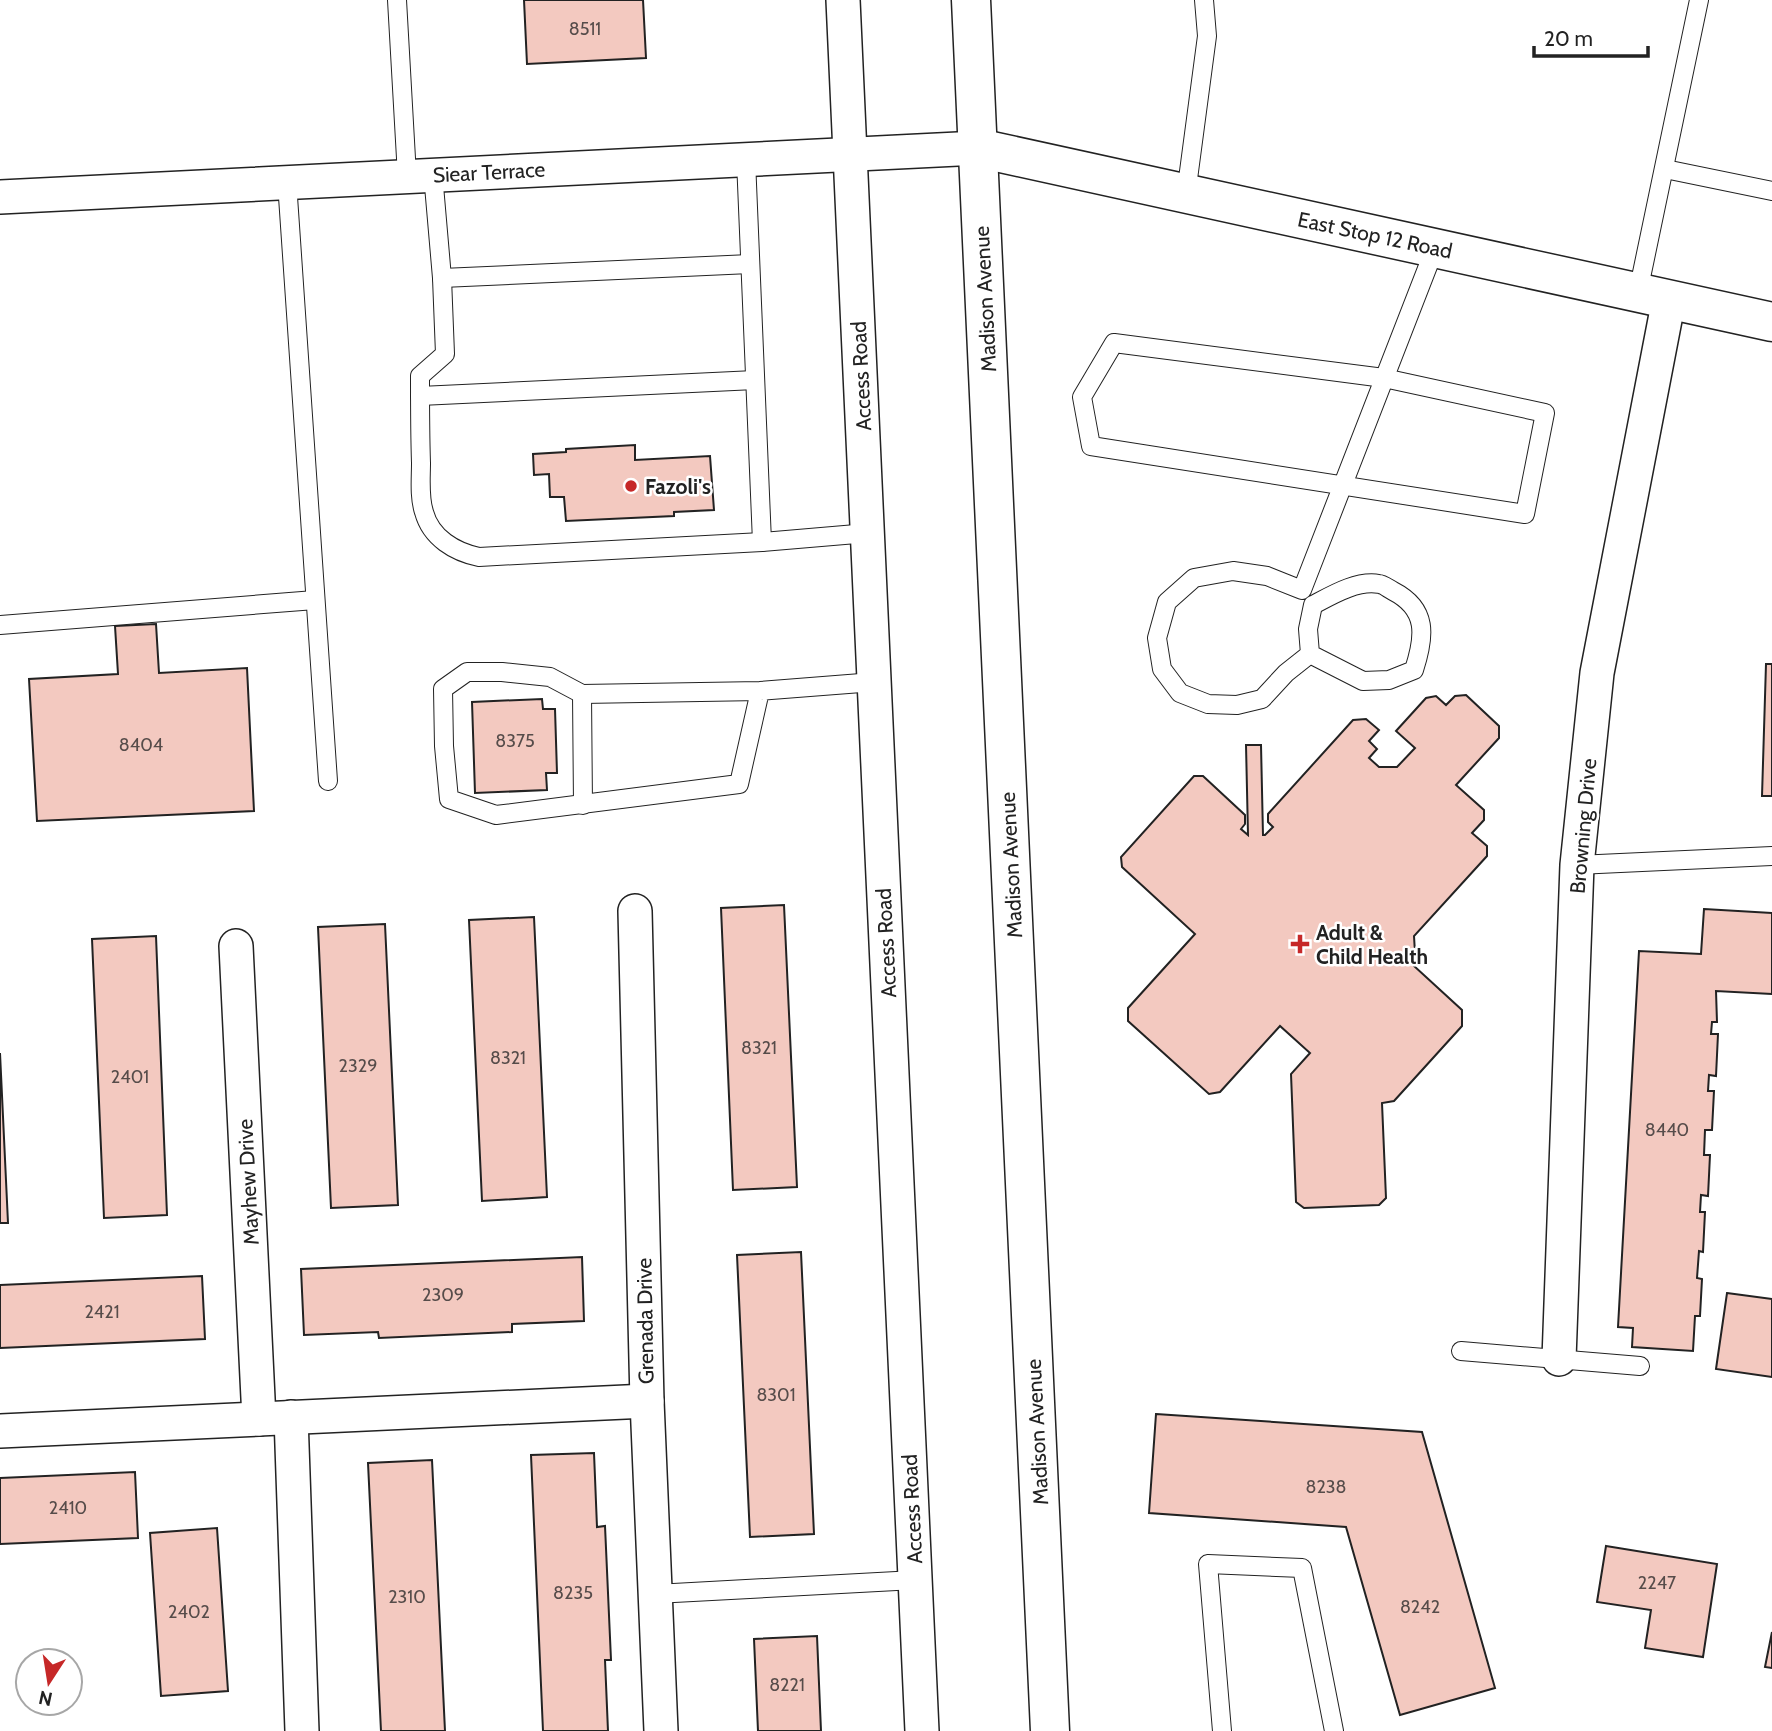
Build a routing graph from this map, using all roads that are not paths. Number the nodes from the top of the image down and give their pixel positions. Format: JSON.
{"nodes":[{"id":1,"x":397,"y":0,"type":"edge"},
{"id":2,"x":843,"y":0,"type":"edge"},
{"id":3,"x":971,"y":0,"type":"edge"},
{"id":4,"x":1205,"y":0,"type":"edge"},
{"id":5,"x":1699,"y":0,"type":"edge"},
{"id":6,"x":978,"y":148,"type":"junction"},
{"id":7,"x":851,"y":155,"type":"junction"},
{"id":8,"x":746,"y":160,"type":"junction"},
{"id":9,"x":1664,"y":169,"type":"junction"},
{"id":10,"x":420,"y":175,"type":"junction"},
{"id":11,"x":287,"y":182,"type":"junction"},
{"id":12,"x":1771,"y":186,"type":"edge"},
{"id":13,"x":1186,"y":194,"type":"junction"},
{"id":14,"x":0,"y":197,"type":"edge"},
{"id":15,"x":1435,"y":248,"type":"junction"},
{"id":16,"x":750,"y":264,"type":"junction"},
{"id":17,"x":442,"y":278,"type":"junction"},
{"id":18,"x":1654,"y":296,"type":"junction"},
{"id":19,"x":1772,"y":322,"type":"edge"},
{"id":20,"x":1384,"y":378,"type":"junction"},
{"id":21,"x":755,"y":380,"type":"junction"},
{"id":22,"x":420,"y":396,"type":"junction"},
{"id":23,"x":1342,"y":486,"type":"junction"},
{"id":24,"x":868,"y":533,"type":"junction"},
{"id":25,"x":761,"y":542,"type":"junction"},
{"id":26,"x":1302,"y":590,"type":"junction"},
{"id":27,"x":315,"y":600,"type":"junction"},
{"id":28,"x":1313,"y":605,"type":"junction"},
{"id":29,"x":0,"y":625,"type":"edge"},
{"id":30,"x":1310,"y":654,"type":"junction"},
{"id":31,"x":874,"y":682,"type":"junction"},
{"id":32,"x":760,"y":691,"type":"junction"},
{"id":33,"x":582,"y":694,"type":"junction"},
{"id":34,"x":328,"y":781,"type":"dead end"},
{"id":35,"x":583,"y":805,"type":"junction"},
{"id":36,"x":1772,"y":856,"type":"edge"},
{"id":37,"x":1577,"y":865,"type":"junction"},
{"id":38,"x":635,"y":911,"type":"dead end"},
{"id":39,"x":236,"y":946,"type":"dead end"},
{"id":40,"x":1461,"y":1351,"type":"dead end"},
{"id":41,"x":1559,"y":1359,"type":"junction"},
{"id":42,"x":1640,"y":1366,"type":"dead end"},
{"id":43,"x":647,"y":1401,"type":"junction"},
{"id":44,"x":275,"y":1418,"type":"junction"},
{"id":45,"x":0,"y":1431,"type":"edge"},
{"id":46,"x":915,"y":1580,"type":"junction"},
{"id":47,"x":655,"y":1594,"type":"junction"},
{"id":48,"x":302,"y":1731,"type":"edge"},
{"id":49,"x":661,"y":1731,"type":"edge"},
{"id":50,"x":922,"y":1731,"type":"edge"},
{"id":51,"x":1050,"y":1731,"type":"edge"},
{"id":52,"x":1222,"y":1731,"type":"edge"},
{"id":53,"x":1334,"y":1731,"type":"edge"}],
"edges":[{"from":1,"to":10,"type":"lane"},
{"from":2,"to":7,"type":"street","name":"Access Road"},
{"from":3,"to":6,"type":"main road","name":"Madison Avenue"},
{"from":4,"to":13,"type":"lane"},
{"from":5,"to":9,"type":"lane"},
{"from":6,"to":7,"type":"street","name":"Siear Terrace"},
{"from":6,"to":13,"type":"main road","name":"East Stop 12 Road"},
{"from":6,"to":51,"type":"main road","name":"Madison Avenue"},
{"from":7,"to":8,"type":"street","name":"Siear Terrace"},
{"from":7,"to":24,"type":"street","name":"Access Road"},
{"from":8,"to":10,"type":"street","name":"Siear Terrace"},
{"from":8,"to":16,"type":"lane"},
{"from":9,"to":12,"type":"lane"},
{"from":9,"to":18,"type":"lane"},
{"from":10,"to":11,"type":"street","name":"Siear Terrace"},
{"from":10,"to":17,"type":"lane"},
{"from":11,"to":14,"type":"street","name":"Siear Terrace"},
{"from":11,"to":27,"type":"lane"},
{"from":13,"to":15,"type":"main road","name":"East Stop 12 Road"},
{"from":15,"to":18,"type":"main road","name":"East Stop 12 Road"},
{"from":15,"to":20,"type":"lane"},
{"from":16,"to":17,"type":"lane"},
{"from":16,"to":21,"type":"lane"},
{"from":17,"to":22,"type":"lane"},
{"from":18,"to":19,"type":"main road","name":"East Stop 12 Road"},
{"from":18,"to":37,"type":"street","name":"Browning Drive"},
{"from":20,"to":23,"type":"lane"},
{"from":20,"to":23,"type":"lane"},
{"from":20,"to":23,"type":"lane"},
{"from":21,"to":22,"type":"lane"},
{"from":21,"to":25,"type":"lane"},
{"from":22,"to":25,"type":"lane"},
{"from":23,"to":26,"type":"lane"},
{"from":24,"to":25,"type":"lane"},
{"from":24,"to":31,"type":"street","name":"Access Road"},
{"from":26,"to":28,"type":"lane"},
{"from":26,"to":30,"type":"lane"},
{"from":27,"to":29,"type":"lane"},
{"from":27,"to":34,"type":"lane"},
{"from":28,"to":30,"type":"lane"},
{"from":28,"to":30,"type":"lane"},
{"from":31,"to":32,"type":"lane"},
{"from":31,"to":46,"type":"street","name":"Access Road"},
{"from":32,"to":33,"type":"lane"},
{"from":32,"to":35,"type":"lane"},
{"from":33,"to":35,"type":"lane"},
{"from":33,"to":35,"type":"lane"},
{"from":36,"to":37,"type":"lane"},
{"from":37,"to":41,"type":"street","name":"Browning Drive"},
{"from":38,"to":43,"type":"street","name":"Grenada Drive"},
{"from":39,"to":44,"type":"street","name":"Mayhew Drive"},
{"from":40,"to":41,"type":"lane"},
{"from":41,"to":42,"type":"lane"},
{"from":43,"to":44,"type":"street"},
{"from":43,"to":47,"type":"street","name":"Grenada Drive"},
{"from":44,"to":45,"type":"street"},
{"from":44,"to":48,"type":"street","name":"Mayhew Drive"},
{"from":46,"to":47,"type":"lane"},
{"from":46,"to":50,"type":"street","name":"Access Road"},
{"from":47,"to":49,"type":"street","name":"Grenada Drive"},
{"from":52,"to":53,"type":"lane"}]}
